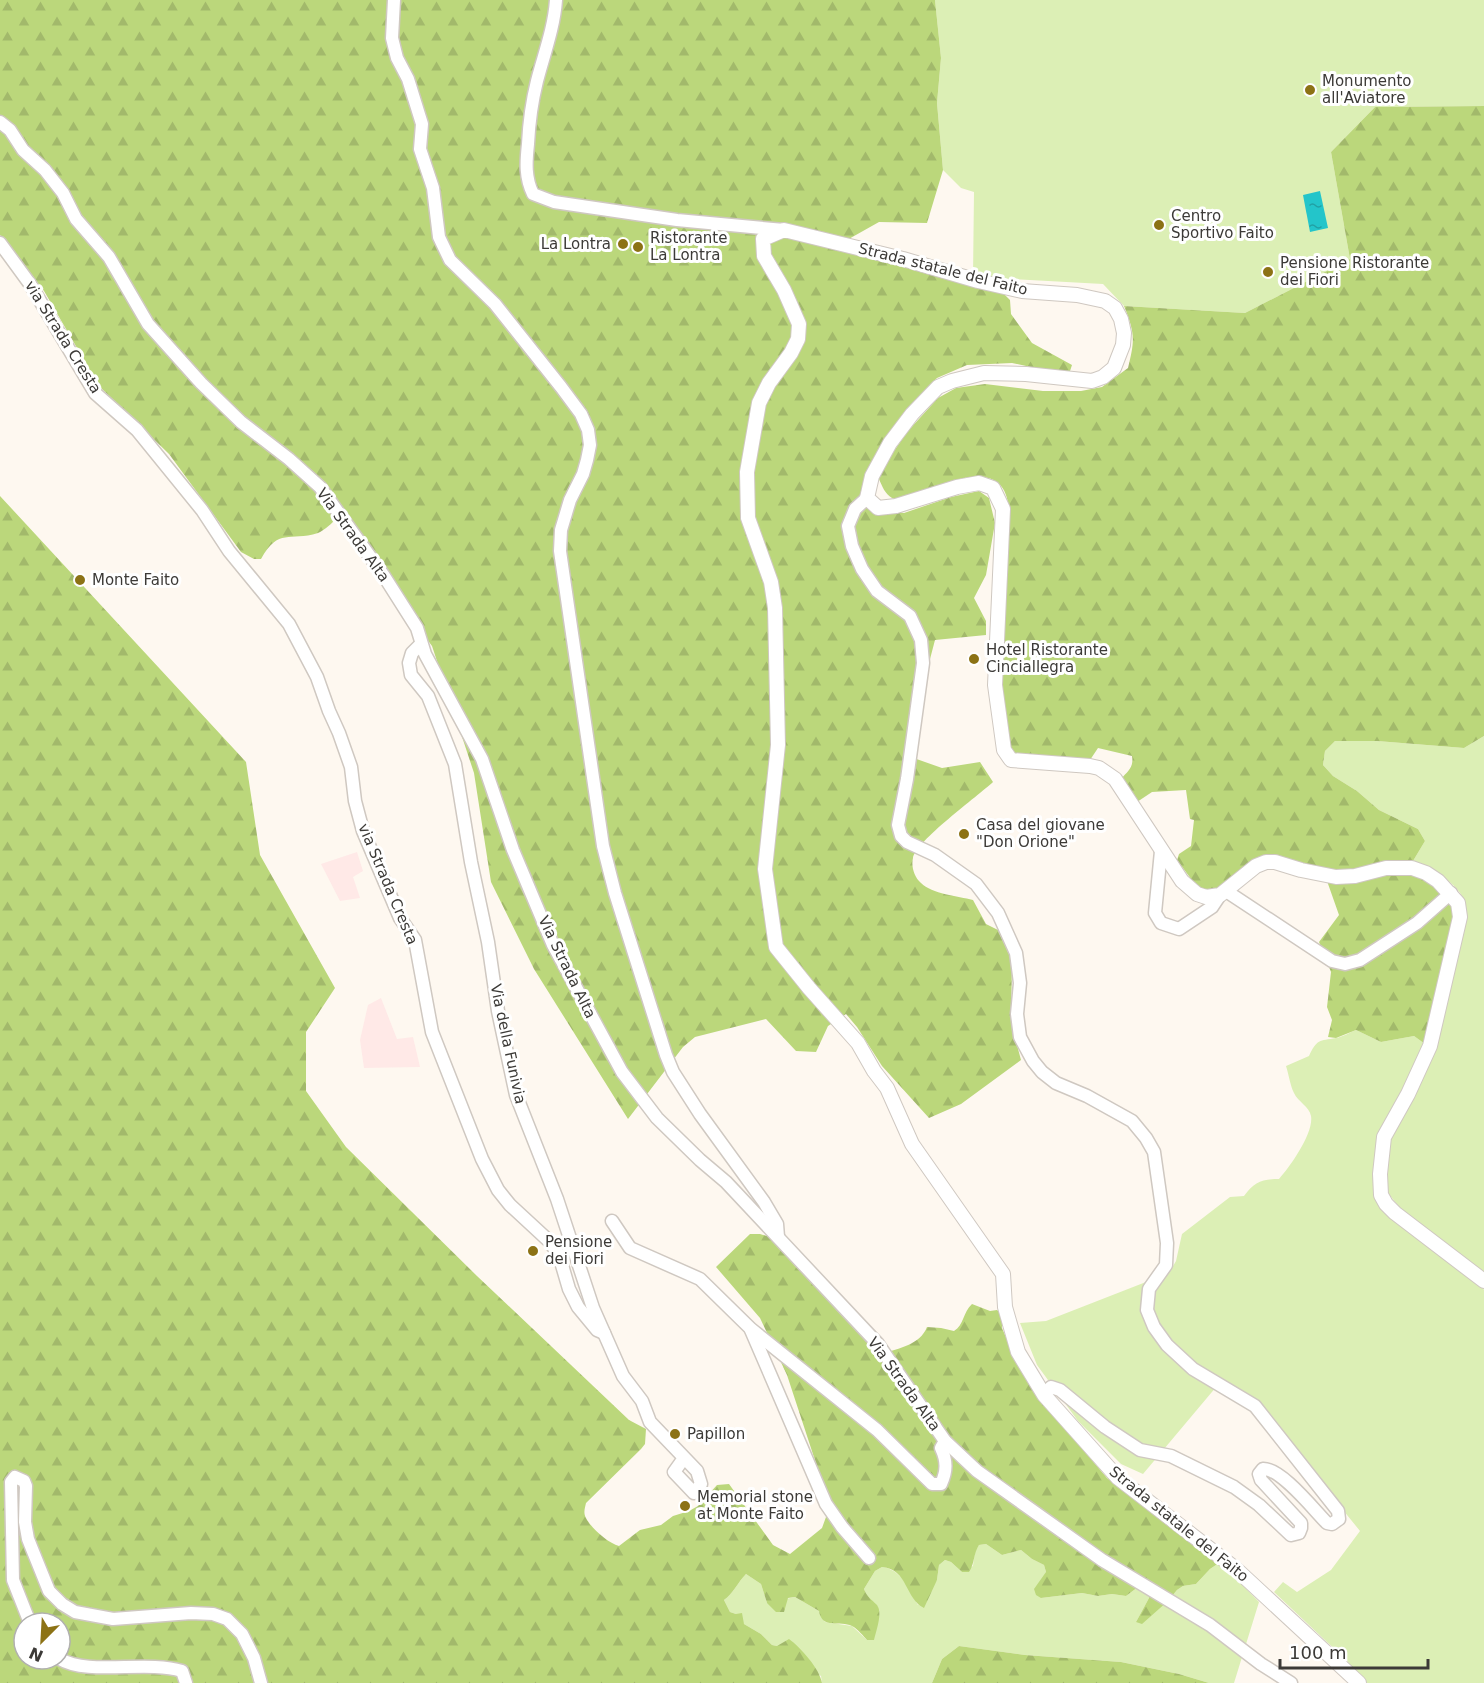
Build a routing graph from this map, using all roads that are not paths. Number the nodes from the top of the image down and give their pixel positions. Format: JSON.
{"nodes":[{"id":1,"x":394,"y":0,"type":"edge"},
{"id":2,"x":556,"y":0,"type":"edge"},
{"id":3,"x":0,"y":122,"type":"edge"},
{"id":4,"x":784,"y":230,"type":"junction"},
{"id":5,"x":0,"y":243,"type":"edge"},
{"id":6,"x":867,"y":498,"type":"junction"},
{"id":7,"x":421,"y":644,"type":"junction"},
{"id":8,"x":1161,"y":851,"type":"junction"},
{"id":9,"x":1223,"y":893,"type":"junction"},
{"id":10,"x":1451,"y":893,"type":"junction"},
{"id":11,"x":612,"y":1221,"type":"dead end"},
{"id":12,"x":778,"y":1237,"type":"junction"},
{"id":13,"x":1484,"y":1281,"type":"edge"},
{"id":14,"x":751,"y":1329,"type":"junction"},
{"id":15,"x":604,"y":1333,"type":"junction"},
{"id":16,"x":1044,"y":1395,"type":"junction"},
{"id":17,"x":945,"y":1441,"type":"junction"},
{"id":18,"x":684,"y":1458,"type":"dead end"},
{"id":19,"x":869,"y":1558,"type":"dead end"},
{"id":20,"x":25,"y":1611,"type":"edge"},
{"id":21,"x":72,"y":1665,"type":"edge"},
{"id":22,"x":186,"y":1683,"type":"edge"},
{"id":23,"x":261,"y":1683,"type":"edge"},
{"id":24,"x":1291,"y":1683,"type":"edge"},
{"id":25,"x":1359,"y":1683,"type":"edge"}],
"edges":[{"from":1,"to":12,"type":"street"},
{"from":2,"to":4,"type":"street"},
{"from":3,"to":7,"type":"street","name":"Via Strada Alta"},
{"from":4,"to":6,"type":"street","name":"Strada statale del Faito"},
{"from":4,"to":16,"type":"street","name":"Strada statale del Faito"},
{"from":5,"to":15,"type":"street","name":"via Strada Cresta"},
{"from":6,"to":8,"type":"street"},
{"from":6,"to":16,"type":"street"},
{"from":7,"to":12,"type":"street","name":"Via Strada Alta"},
{"from":7,"to":15,"type":"street","name":"Via della Funivia"},
{"from":8,"to":9,"type":"street"},
{"from":8,"to":9,"type":"street"},
{"from":9,"to":10,"type":"street"},
{"from":9,"to":10,"type":"street"},
{"from":10,"to":13,"type":"street"},
{"from":11,"to":14,"type":"street"},
{"from":12,"to":17,"type":"street","name":"Via Strada Alta"},
{"from":14,"to":17,"type":"street"},
{"from":14,"to":19,"type":"street"},
{"from":15,"to":18,"type":"street","name":"Via della Funivia"},
{"from":16,"to":25,"type":"street","name":"Strada statale del Faito"},
{"from":17,"to":24,"type":"street","name":"Via Strada Alta"},
{"from":20,"to":23,"type":"street"},
{"from":21,"to":22,"type":"street"}]}
